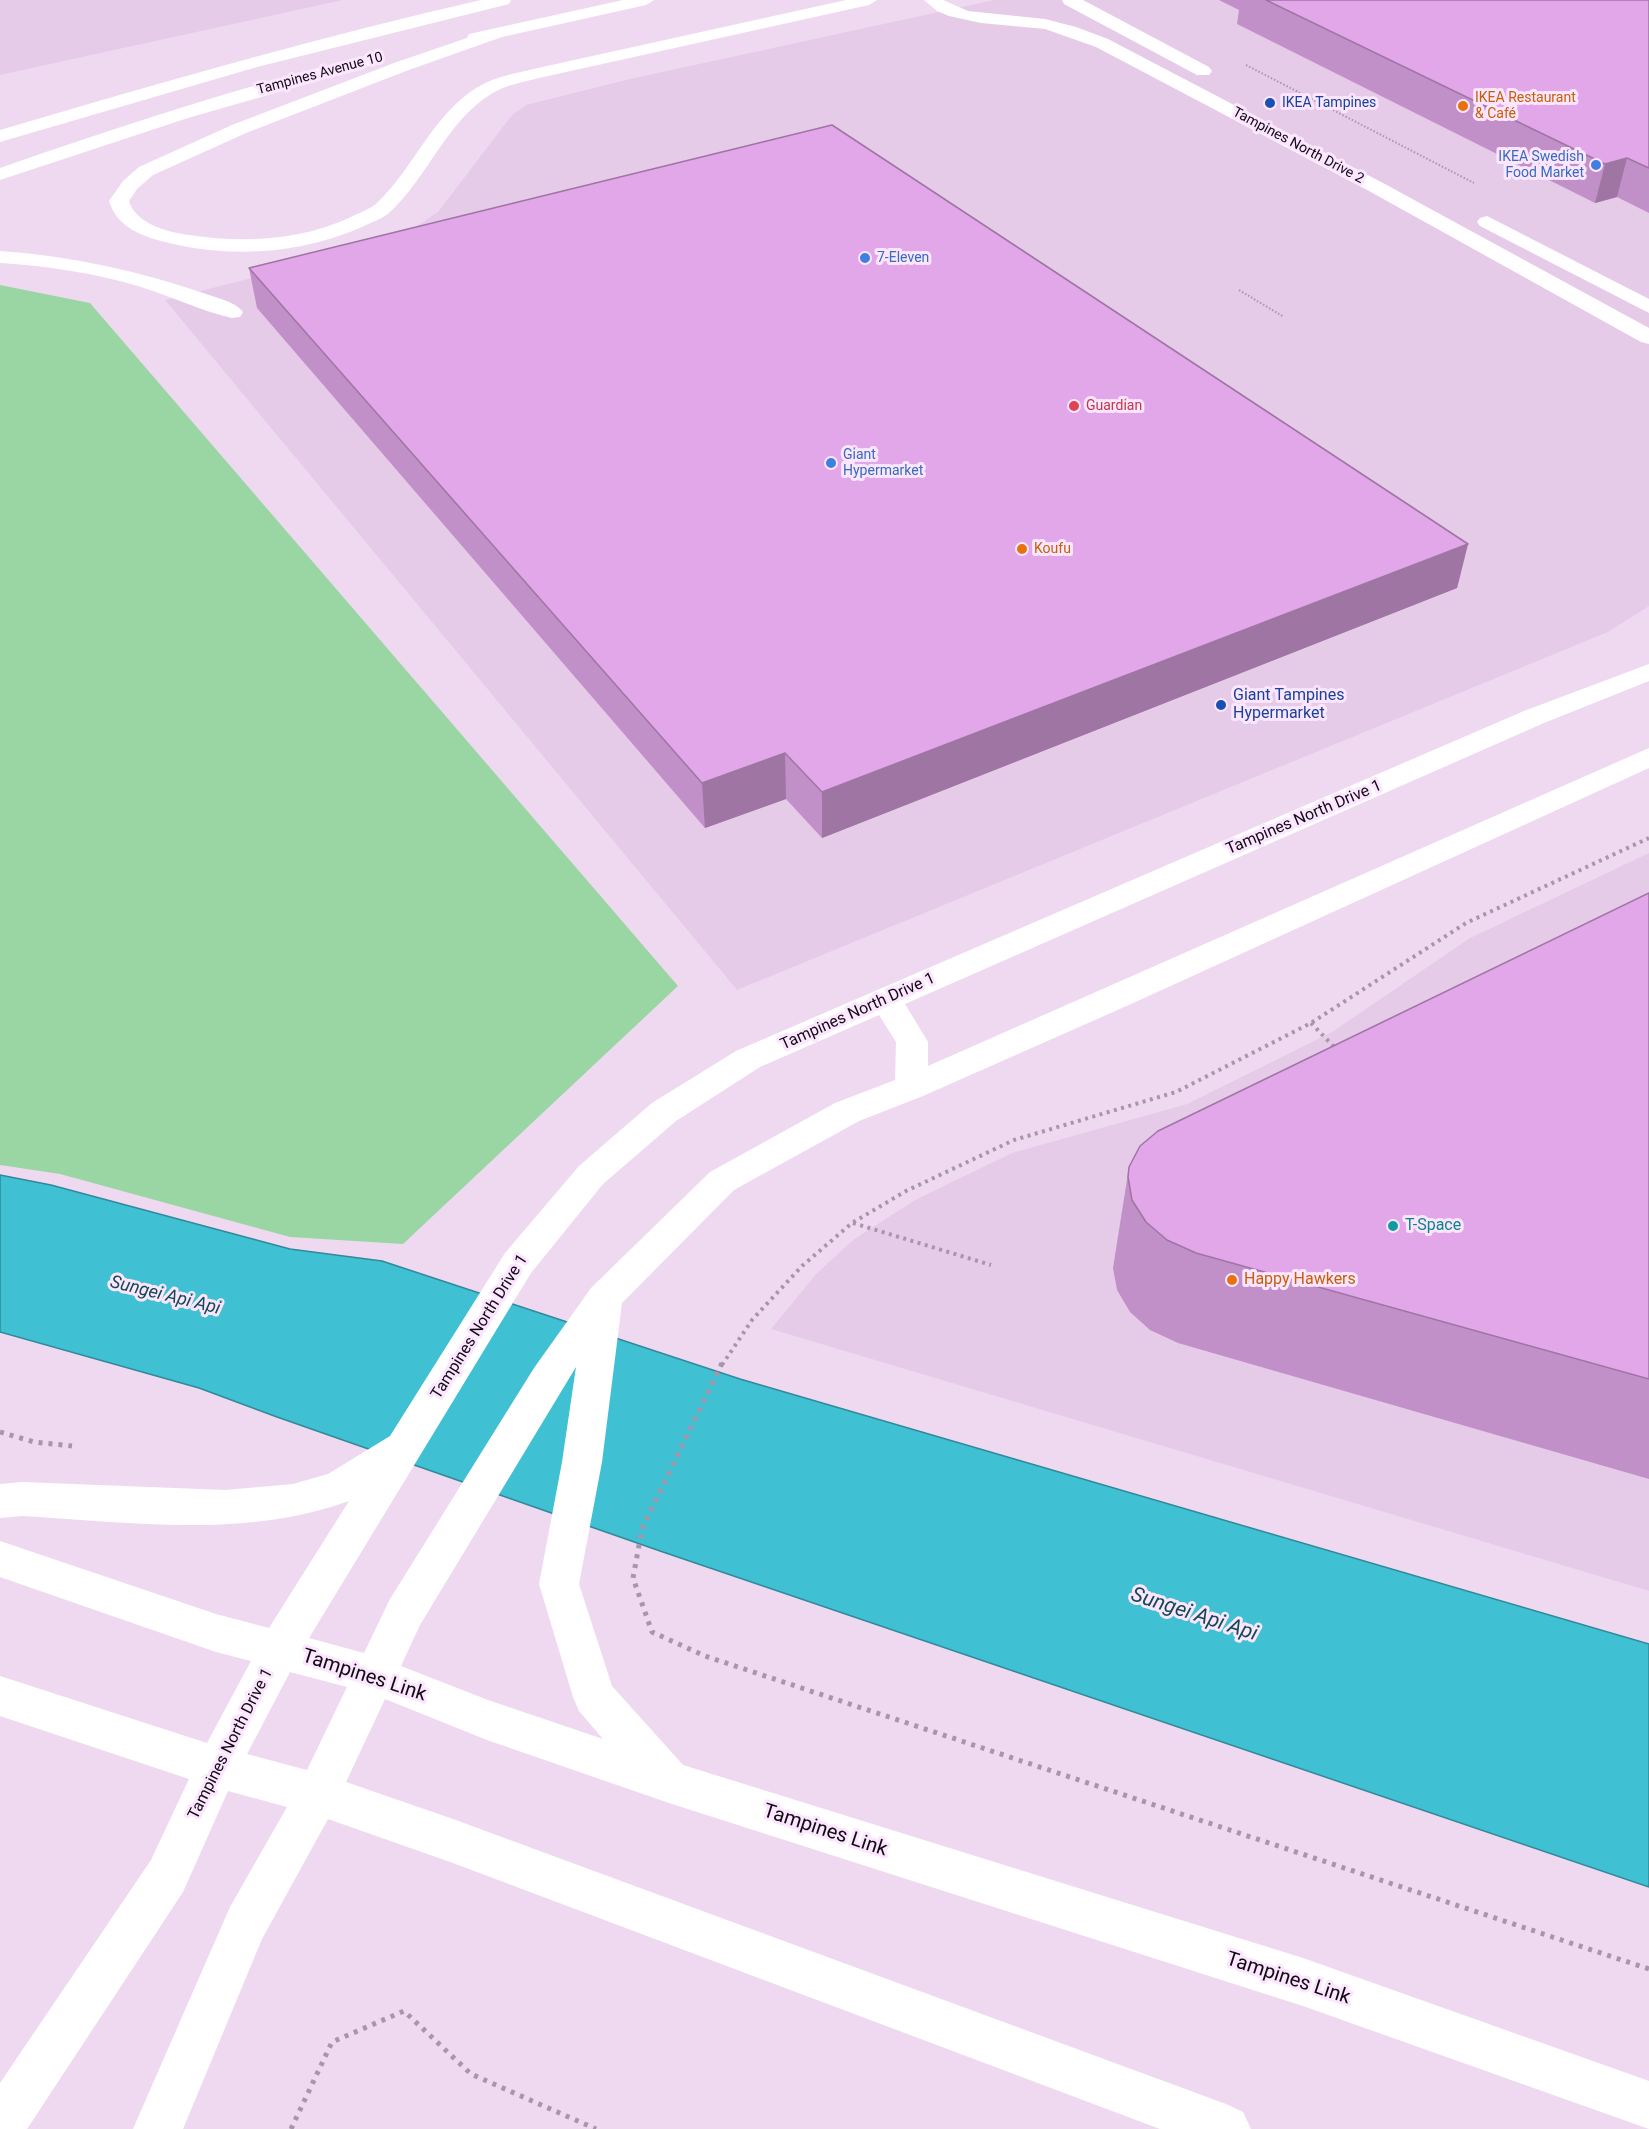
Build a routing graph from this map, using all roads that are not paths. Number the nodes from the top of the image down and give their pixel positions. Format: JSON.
{"nodes":[{"id":1,"x":503,"y":0,"type":"edge"},
{"id":2,"x":646,"y":0,"type":"edge"},
{"id":3,"x":869,"y":0,"type":"edge"},
{"id":4,"x":932,"y":0,"type":"edge"},
{"id":5,"x":1070,"y":0,"type":"edge"},
{"id":6,"x":496,"y":34,"type":"junction"},
{"id":7,"x":1222,"y":81,"type":"dead end"},
{"id":8,"x":0,"y":136,"type":"edge"},
{"id":9,"x":0,"y":174,"type":"edge"},
{"id":10,"x":1468,"y":212,"type":"dead end"},
{"id":11,"x":0,"y":257,"type":"edge"},
{"id":12,"x":1649,"y":308,"type":"edge"},
{"id":13,"x":232,"y":312,"type":"dead end"},
{"id":14,"x":1649,"y":337,"type":"edge"},
{"id":15,"x":1649,"y":672,"type":"edge"},
{"id":16,"x":1649,"y":758,"type":"edge"},
{"id":17,"x":886,"y":1000,"type":"junction"},
{"id":18,"x":911,"y":1087,"type":"junction"},
{"id":19,"x":604,"y":1298,"type":"junction"},
{"id":20,"x":407,"y":1444,"type":"junction"},
{"id":21,"x":0,"y":1501,"type":"edge"},
{"id":22,"x":0,"y":1559,"type":"edge"},
{"id":23,"x":279,"y":1650,"type":"junction"},
{"id":24,"x":374,"y":1675,"type":"junction"},
{"id":25,"x":0,"y":1696,"type":"edge"},
{"id":26,"x":217,"y":1767,"type":"junction"},
{"id":27,"x":669,"y":1782,"type":"junction"},
{"id":28,"x":318,"y":1794,"type":"junction"},
{"id":29,"x":1649,"y":2106,"type":"edge"},
{"id":30,"x":0,"y":2126,"type":"edge"},
{"id":31,"x":158,"y":2129,"type":"edge"},
{"id":32,"x":1226,"y":2129,"type":"edge"}],
"edges":[{"from":1,"to":8,"type":"street","name":"Tampines Avenue 10"},
{"from":2,"to":6,"type":"street","name":"Tampines Avenue 10"},
{"from":3,"to":6,"type":"street"},
{"from":4,"to":14,"type":"street","name":"Tampines North Drive 2"},
{"from":5,"to":7,"type":"street"},
{"from":6,"to":9,"type":"street","name":"Tampines Avenue 10"},
{"from":10,"to":12,"type":"street"},
{"from":11,"to":13,"type":"street"},
{"from":15,"to":17,"type":"street","name":"Tampines North Drive 1"},
{"from":16,"to":18,"type":"street"},
{"from":17,"to":18,"type":"street"},
{"from":17,"to":20,"type":"street","name":"Tampines North Drive 1"},
{"from":18,"to":19,"type":"street"},
{"from":19,"to":24,"type":"street"},
{"from":19,"to":27,"type":"street"},
{"from":20,"to":21,"type":"street"},
{"from":20,"to":23,"type":"street","name":"Tampines North Drive 1"},
{"from":22,"to":23,"type":"street","name":"Tampines Link"},
{"from":23,"to":24,"type":"street","name":"Tampines Link"},
{"from":23,"to":26,"type":"street","name":"Tampines North Drive 1"},
{"from":24,"to":27,"type":"street","name":"Tampines Link"},
{"from":24,"to":28,"type":"street"},
{"from":25,"to":26,"type":"street"},
{"from":26,"to":28,"type":"street"},
{"from":26,"to":30,"type":"street","name":"Tampines North Drive 1"},
{"from":27,"to":29,"type":"street","name":"Tampines Link"},
{"from":28,"to":31,"type":"street"},
{"from":28,"to":32,"type":"street"}]}
